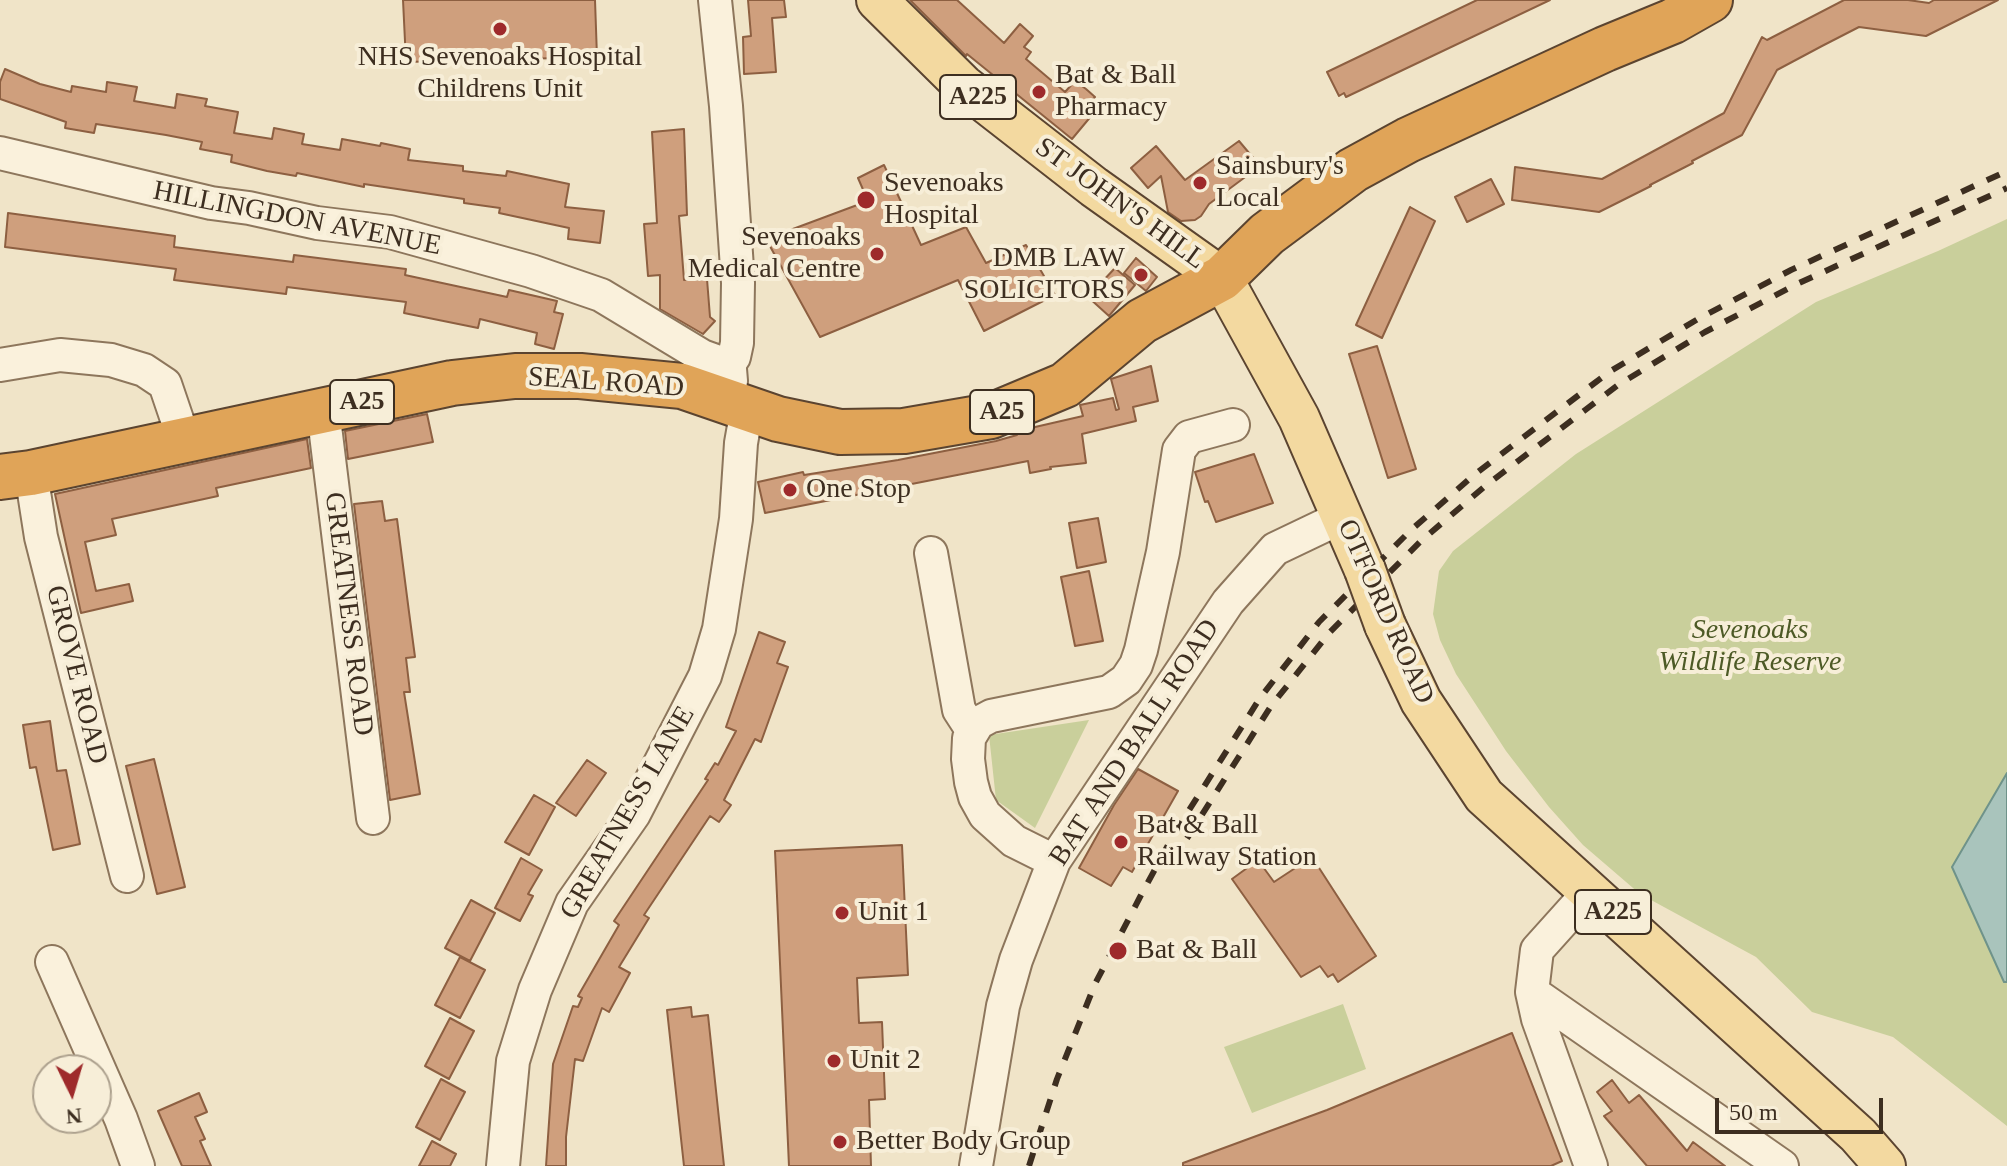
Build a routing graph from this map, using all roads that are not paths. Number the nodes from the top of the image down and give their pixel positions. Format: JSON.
{"nodes":[{"id":1,"x":715,"y":0,"type":"edge"},
{"id":2,"x":877,"y":0,"type":"edge"},
{"id":3,"x":1683,"y":7,"type":"edge"},
{"id":4,"x":0,"y":153,"type":"edge"},
{"id":5,"x":1222,"y":278,"type":"junction"},
{"id":6,"x":0,"y":365,"type":"edge"},
{"id":7,"x":733,"y":392,"type":"junction"},
{"id":8,"x":323,"y":410,"type":"junction"},
{"id":9,"x":1233,"y":425,"type":"dead end"},
{"id":10,"x":184,"y":440,"type":"junction"},
{"id":11,"x":16,"y":475,"type":"edge"},
{"id":12,"x":1342,"y":517,"type":"junction"},
{"id":13,"x":931,"y":553,"type":"dead end"},
{"id":14,"x":972,"y":730,"type":"junction"},
{"id":15,"x":373,"y":818,"type":"dead end"},
{"id":16,"x":1054,"y":861,"type":"junction"},
{"id":17,"x":127,"y":876,"type":"dead end"},
{"id":18,"x":1590,"y":891,"type":"junction"},
{"id":19,"x":52,"y":962,"type":"dead end"},
{"id":20,"x":1532,"y":992,"type":"junction"},
{"id":21,"x":138,"y":1166,"type":"edge"},
{"id":22,"x":503,"y":1166,"type":"edge"},
{"id":23,"x":976,"y":1166,"type":"edge"},
{"id":24,"x":1591,"y":1166,"type":"edge"},
{"id":25,"x":1782,"y":1166,"type":"edge"},
{"id":26,"x":1885,"y":1166,"type":"edge"}],
"edges":[{"from":1,"to":7,"type":"street","name":"GREATNESS LANE"},
{"from":2,"to":5,"type":"main road","name":"ST JOHN'S HILL","number":"A225"},
{"from":3,"to":5,"type":"highway","number":"A25"},
{"from":4,"to":7,"type":"street","name":"HILLINGDON AVENUE"},
{"from":5,"to":7,"type":"highway","name":"SEAL ROAD","number":"A25"},
{"from":5,"to":12,"type":"main road","name":"OTFORD ROAD","number":"A225"},
{"from":6,"to":10,"type":"street"},
{"from":7,"to":8,"type":"highway","name":"SEAL ROAD","number":"A25"},
{"from":7,"to":22,"type":"street","name":"GREATNESS LANE"},
{"from":8,"to":10,"type":"highway","name":"SEAL ROAD","number":"A25"},
{"from":8,"to":15,"type":"street","name":"GREATNESS ROAD"},
{"from":9,"to":14,"type":"street"},
{"from":10,"to":11,"type":"highway","name":"SEAL ROAD","number":"A25"},
{"from":11,"to":17,"type":"street","name":"GROVE ROAD"},
{"from":12,"to":16,"type":"street","name":"BAT AND BALL ROAD"},
{"from":12,"to":18,"type":"main road","name":"OTFORD ROAD","number":"A225","bridge":true},
{"from":13,"to":14,"type":"street"},
{"from":14,"to":16,"type":"street"},
{"from":16,"to":23,"type":"street","name":"BAT AND BALL ROAD"},
{"from":18,"to":20,"type":"street"},
{"from":18,"to":26,"type":"main road","name":"OTFORD ROAD","number":"A225"},
{"from":19,"to":21,"type":"street"},
{"from":20,"to":24,"type":"street"},
{"from":20,"to":25,"type":"street"}]}
